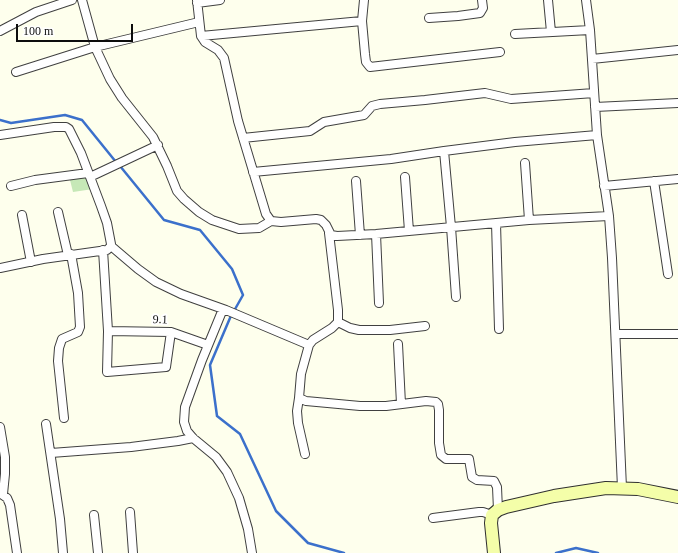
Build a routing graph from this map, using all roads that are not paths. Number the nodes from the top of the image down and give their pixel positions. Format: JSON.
{"nodes":[{"id":1,"x":72,"y":0,"type":"edge"},
{"id":2,"x":82,"y":0,"type":"edge"},
{"id":3,"x":220,"y":0,"type":"edge"},
{"id":4,"x":364,"y":0,"type":"edge"},
{"id":5,"x":482,"y":0,"type":"edge"},
{"id":6,"x":548,"y":0,"type":"edge"},
{"id":7,"x":586,"y":0,"type":"edge"},
{"id":8,"x":197,"y":2,"type":"edge"},
{"id":9,"x":429,"y":18,"type":"dead end"},
{"id":10,"x":362,"y":21,"type":"junction"},
{"id":11,"x":199,"y":22,"type":"junction"},
{"id":12,"x":590,"y":30,"type":"junction"},
{"id":13,"x":0,"y":31,"type":"edge"},
{"id":14,"x":551,"y":32,"type":"junction"},
{"id":15,"x":515,"y":34,"type":"dead end"},
{"id":16,"x":201,"y":36,"type":"junction"},
{"id":17,"x":95,"y":48,"type":"junction"},
{"id":18,"x":678,"y":50,"type":"edge"},
{"id":19,"x":500,"y":52,"type":"dead end"},
{"id":20,"x":592,"y":59,"type":"junction"},
{"id":21,"x":16,"y":72,"type":"dead end"},
{"id":22,"x":594,"y":93,"type":"junction"},
{"id":23,"x":678,"y":103,"type":"edge"},
{"id":24,"x":595,"y":107,"type":"junction"},
{"id":25,"x":0,"y":135,"type":"edge"},
{"id":26,"x":598,"y":135,"type":"junction"},
{"id":27,"x":243,"y":138,"type":"junction"},
{"id":28,"x":158,"y":145,"type":"junction"},
{"id":29,"x":444,"y":151,"type":"junction"},
{"id":30,"x":525,"y":163,"type":"dead end"},
{"id":31,"x":253,"y":172,"type":"junction"},
{"id":32,"x":89,"y":175,"type":"junction"},
{"id":33,"x":405,"y":177,"type":"dead end"},
{"id":34,"x":678,"y":179,"type":"edge"},
{"id":35,"x":356,"y":181,"type":"dead end"},
{"id":36,"x":654,"y":181,"type":"junction"},
{"id":37,"x":11,"y":186,"type":"dead end"},
{"id":38,"x":604,"y":186,"type":"junction"},
{"id":39,"x":58,"y":212,"type":"dead end"},
{"id":40,"x":22,"y":215,"type":"dead end"},
{"id":41,"x":608,"y":216,"type":"junction"},
{"id":42,"x":528,"y":220,"type":"junction"},
{"id":43,"x":271,"y":221,"type":"junction"},
{"id":44,"x":496,"y":223,"type":"junction"},
{"id":45,"x":452,"y":227,"type":"junction"},
{"id":46,"x":409,"y":231,"type":"junction"},
{"id":47,"x":329,"y":233,"type":"junction"},
{"id":48,"x":376,"y":234,"type":"junction"},
{"id":49,"x":360,"y":235,"type":"junction"},
{"id":50,"x":107,"y":248,"type":"junction"},
{"id":51,"x":70,"y":254,"type":"junction"},
{"id":52,"x":31,"y":262,"type":"junction"},
{"id":53,"x":0,"y":268,"type":"edge"},
{"id":54,"x":668,"y":274,"type":"dead end"},
{"id":55,"x":456,"y":297,"type":"dead end"},
{"id":56,"x":379,"y":303,"type":"dead end"},
{"id":57,"x":224,"y":310,"type":"junction"},
{"id":58,"x":338,"y":322,"type":"junction"},
{"id":59,"x":425,"y":326,"type":"dead end"},
{"id":60,"x":499,"y":329,"type":"dead end"},
{"id":61,"x":108,"y":331,"type":"junction"},
{"id":62,"x":171,"y":332,"type":"junction"},
{"id":63,"x":616,"y":334,"type":"junction"},
{"id":64,"x":678,"y":334,"type":"edge"},
{"id":65,"x":398,"y":344,"type":"dead end"},
{"id":66,"x":208,"y":345,"type":"junction"},
{"id":67,"x":309,"y":345,"type":"junction"},
{"id":68,"x":299,"y":398,"type":"junction"},
{"id":69,"x":401,"y":404,"type":"junction"},
{"id":70,"x":64,"y":418,"type":"dead end"},
{"id":71,"x":46,"y":424,"type":"dead end"},
{"id":72,"x":0,"y":427,"type":"edge"},
{"id":73,"x":193,"y":438,"type":"junction"},
{"id":74,"x":51,"y":453,"type":"junction"},
{"id":75,"x":305,"y":454,"type":"dead end"},
{"id":76,"x":622,"y":488,"type":"junction"},
{"id":77,"x":1,"y":494,"type":"edge"},
{"id":78,"x":678,"y":497,"type":"edge"},
{"id":79,"x":130,"y":512,"type":"dead end"},
{"id":80,"x":495,"y":512,"type":"junction"},
{"id":81,"x":94,"y":515,"type":"dead end"},
{"id":82,"x":433,"y":518,"type":"dead end"},
{"id":83,"x":17,"y":553,"type":"edge"},
{"id":84,"x":63,"y":553,"type":"edge"},
{"id":85,"x":98,"y":553,"type":"edge"},
{"id":86,"x":133,"y":553,"type":"edge"},
{"id":87,"x":252,"y":553,"type":"edge"},
{"id":88,"x":494,"y":553,"type":"edge"}],
"edges":[{"from":1,"to":13,"type":"street"},
{"from":2,"to":17,"type":"street"},
{"from":3,"to":8,"type":"street"},
{"from":4,"to":10,"type":"street"},
{"from":5,"to":9,"type":"street"},
{"from":6,"to":14,"type":"street"},
{"from":7,"to":12,"type":"street"},
{"from":8,"to":11,"type":"street"},
{"from":10,"to":16,"type":"street"},
{"from":10,"to":19,"type":"street"},
{"from":11,"to":16,"type":"street"},
{"from":11,"to":17,"type":"street"},
{"from":12,"to":14,"type":"street"},
{"from":12,"to":20,"type":"street"},
{"from":14,"to":15,"type":"street"},
{"from":16,"to":27,"type":"street"},
{"from":17,"to":21,"type":"street"},
{"from":17,"to":28,"type":"street"},
{"from":18,"to":20,"type":"street"},
{"from":20,"to":22,"type":"street"},
{"from":22,"to":24,"type":"street"},
{"from":22,"to":27,"type":"street"},
{"from":23,"to":24,"type":"street"},
{"from":24,"to":26,"type":"street"},
{"from":25,"to":32,"type":"street"},
{"from":26,"to":29,"type":"street"},
{"from":26,"to":38,"type":"street"},
{"from":27,"to":31,"type":"street"},
{"from":28,"to":32,"type":"street"},
{"from":28,"to":43,"type":"street"},
{"from":29,"to":31,"type":"street"},
{"from":29,"to":45,"type":"street"},
{"from":30,"to":42,"type":"street"},
{"from":31,"to":43,"type":"street"},
{"from":32,"to":37,"type":"street"},
{"from":32,"to":50,"type":"street"},
{"from":33,"to":46,"type":"street"},
{"from":34,"to":36,"type":"street"},
{"from":35,"to":49,"type":"street"},
{"from":36,"to":38,"type":"street"},
{"from":36,"to":54,"type":"street"},
{"from":38,"to":41,"type":"street"},
{"from":39,"to":51,"type":"street"},
{"from":40,"to":52,"type":"street"},
{"from":41,"to":42,"type":"street"},
{"from":41,"to":63,"type":"street"},
{"from":42,"to":44,"type":"street"},
{"from":43,"to":47,"type":"street"},
{"from":44,"to":45,"type":"street"},
{"from":44,"to":60,"type":"street"},
{"from":45,"to":46,"type":"street"},
{"from":45,"to":55,"type":"street"},
{"from":46,"to":48,"type":"street"},
{"from":47,"to":49,"type":"street"},
{"from":47,"to":58,"type":"street"},
{"from":48,"to":49,"type":"street"},
{"from":48,"to":56,"type":"street"},
{"from":50,"to":51,"type":"street"},
{"from":50,"to":57,"type":"street"},
{"from":50,"to":61,"type":"street"},
{"from":51,"to":52,"type":"street"},
{"from":51,"to":70,"type":"street"},
{"from":52,"to":53,"type":"street"},
{"from":57,"to":66,"type":"street"},
{"from":57,"to":67,"type":"street"},
{"from":58,"to":59,"type":"street"},
{"from":58,"to":67,"type":"street"},
{"from":61,"to":62,"type":"street","name":"9.1"},
{"from":61,"to":62,"type":"street"},
{"from":62,"to":66,"type":"street","name":"9.1"},
{"from":63,"to":64,"type":"street"},
{"from":63,"to":76,"type":"street"},
{"from":65,"to":69,"type":"street"},
{"from":66,"to":73,"type":"street"},
{"from":67,"to":68,"type":"street"},
{"from":68,"to":69,"type":"street"},
{"from":68,"to":75,"type":"street"},
{"from":69,"to":80,"type":"street"},
{"from":71,"to":74,"type":"street"},
{"from":72,"to":77,"type":"street"},
{"from":73,"to":74,"type":"street"},
{"from":73,"to":87,"type":"street"},
{"from":74,"to":84,"type":"street"},
{"from":76,"to":78,"type":"main road"},
{"from":76,"to":80,"type":"main road"},
{"from":77,"to":83,"type":"street"},
{"from":79,"to":86,"type":"street"},
{"from":80,"to":82,"type":"street"},
{"from":80,"to":88,"type":"main road"},
{"from":81,"to":85,"type":"street"}]}
